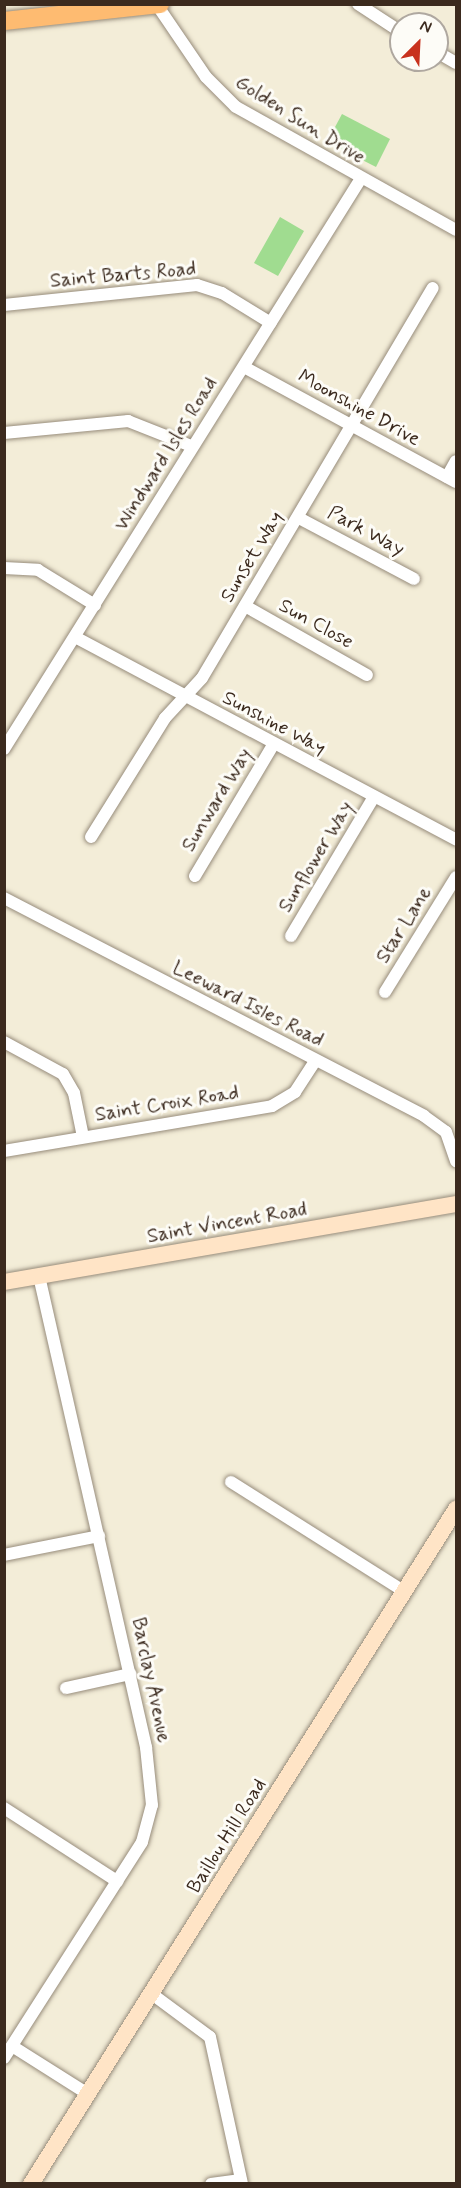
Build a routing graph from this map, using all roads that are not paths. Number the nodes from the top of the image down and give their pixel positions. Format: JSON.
{"nodes":[{"id":1,"x":358,"y":4,"type":"edge"},
{"id":2,"x":158,"y":5,"type":"edge"},
{"id":3,"x":4,"y":21,"type":"edge"},
{"id":4,"x":389,"y":24,"type":"edge"},
{"id":5,"x":360,"y":180,"type":"junction"},
{"id":6,"x":456,"y":230,"type":"edge"},
{"id":7,"x":433,"y":288,"type":"dead end"},
{"id":8,"x":4,"y":305,"type":"edge"},
{"id":9,"x":271,"y":323,"type":"junction"},
{"id":10,"x":244,"y":367,"type":"junction"},
{"id":11,"x":352,"y":426,"type":"junction"},
{"id":12,"x":4,"y":434,"type":"edge"},
{"id":13,"x":191,"y":446,"type":"junction"},
{"id":14,"x":456,"y":461,"type":"edge"},
{"id":15,"x":452,"y":480,"type":"edge"},
{"id":16,"x":299,"y":518,"type":"junction"},
{"id":17,"x":4,"y":568,"type":"edge"},
{"id":18,"x":414,"y":579,"type":"dead end"},
{"id":19,"x":95,"y":605,"type":"junction"},
{"id":20,"x":245,"y":606,"type":"junction"},
{"id":21,"x":75,"y":637,"type":"junction"},
{"id":22,"x":367,"y":675,"type":"dead end"},
{"id":23,"x":184,"y":698,"type":"junction"},
{"id":24,"x":273,"y":745,"type":"junction"},
{"id":25,"x":4,"y":749,"type":"edge"},
{"id":26,"x":374,"y":798,"type":"junction"},
{"id":27,"x":91,"y":837,"type":"dead end"},
{"id":28,"x":456,"y":840,"type":"edge"},
{"id":29,"x":195,"y":876,"type":"dead end"},
{"id":30,"x":456,"y":877,"type":"edge"},
{"id":31,"x":4,"y":898,"type":"edge"},
{"id":32,"x":291,"y":936,"type":"dead end"},
{"id":33,"x":385,"y":992,"type":"dead end"},
{"id":34,"x":4,"y":1042,"type":"edge"},
{"id":35,"x":315,"y":1061,"type":"junction"},
{"id":36,"x":83,"y":1137,"type":"junction"},
{"id":37,"x":4,"y":1151,"type":"edge"},
{"id":38,"x":456,"y":1161,"type":"edge"},
{"id":39,"x":456,"y":1204,"type":"edge"},
{"id":40,"x":39,"y":1276,"type":"junction"},
{"id":41,"x":4,"y":1282,"type":"edge"},
{"id":42,"x":231,"y":1482,"type":"dead end"},
{"id":43,"x":456,"y":1509,"type":"edge"},
{"id":44,"x":99,"y":1536,"type":"junction"},
{"id":45,"x":4,"y":1555,"type":"edge"},
{"id":46,"x":405,"y":1592,"type":"junction"},
{"id":47,"x":130,"y":1674,"type":"junction"},
{"id":48,"x":66,"y":1688,"type":"dead end"},
{"id":49,"x":4,"y":1808,"type":"edge"},
{"id":50,"x":117,"y":1881,"type":"junction"},
{"id":51,"x":152,"y":1995,"type":"junction"},
{"id":52,"x":12,"y":2046,"type":"junction"},
{"id":53,"x":4,"y":2058,"type":"edge"},
{"id":54,"x":88,"y":2094,"type":"junction"},
{"id":55,"x":242,"y":2182,"type":"edge"},
{"id":56,"x":31,"y":2184,"type":"edge"},
{"id":57,"x":211,"y":2184,"type":"edge"}],
"edges":[{"from":1,"to":4,"type":"street"},
{"from":2,"to":3,"type":"main road"},
{"from":2,"to":5,"type":"street","name":"Golden Sun Drive"},
{"from":5,"to":6,"type":"street","name":"Golden Sun Drive"},
{"from":5,"to":9,"type":"street","name":"Windward Isles Road"},
{"from":7,"to":11,"type":"street","name":"Sunset Way"},
{"from":8,"to":9,"type":"street","name":"Saint Barts Road"},
{"from":9,"to":10,"type":"street","name":"Windward Isles Road"},
{"from":10,"to":11,"type":"street","name":"Moonshine Drive"},
{"from":10,"to":13,"type":"street","name":"Windward Isles Road"},
{"from":11,"to":15,"type":"street","name":"Moonshine Drive"},
{"from":11,"to":16,"type":"street","name":"Sunset Way"},
{"from":12,"to":13,"type":"street"},
{"from":13,"to":19,"type":"street","name":"Windward Isles Road"},
{"from":14,"to":15,"type":"street"},
{"from":16,"to":18,"type":"street","name":"Park Way"},
{"from":16,"to":20,"type":"street","name":"Sunset Way"},
{"from":17,"to":19,"type":"street"},
{"from":19,"to":21,"type":"street","name":"Windward Isles Road"},
{"from":20,"to":22,"type":"street","name":"Sun Close"},
{"from":20,"to":23,"type":"street","name":"Sunset Way"},
{"from":21,"to":23,"type":"street","name":"Sunshine Way"},
{"from":21,"to":25,"type":"street","name":"Windward Isles Road"},
{"from":23,"to":24,"type":"street","name":"Sunshine Way"},
{"from":23,"to":27,"type":"street","name":"Sunset Way"},
{"from":24,"to":26,"type":"street","name":"Sunshine Way"},
{"from":24,"to":29,"type":"street","name":"Sunward Way"},
{"from":26,"to":28,"type":"street","name":"Sunshine Way"},
{"from":26,"to":32,"type":"street","name":"Sunflower Way"},
{"from":30,"to":33,"type":"street","name":"Star Lane"},
{"from":31,"to":35,"type":"street","name":"Leeward Isles Road"},
{"from":34,"to":36,"type":"street"},
{"from":35,"to":36,"type":"street","name":"Saint Croix Road"},
{"from":35,"to":38,"type":"street","name":"Leeward Isles Road"},
{"from":36,"to":37,"type":"street","name":"Saint Croix Road"},
{"from":39,"to":40,"type":"main road","name":"Saint Vincent Road"},
{"from":40,"to":41,"type":"main road","name":"Saint Vincent Road"},
{"from":40,"to":44,"type":"street","name":"Barclay Avenue"},
{"from":42,"to":46,"type":"street"},
{"from":43,"to":46,"type":"main road","name":"Baillou Hill Road"},
{"from":44,"to":45,"type":"street"},
{"from":44,"to":47,"type":"street","name":"Barclay Avenue"},
{"from":46,"to":51,"type":"main road","name":"Baillou Hill Road"},
{"from":47,"to":48,"type":"street"},
{"from":47,"to":50,"type":"street","name":"Barclay Avenue"},
{"from":49,"to":50,"type":"street"},
{"from":50,"to":52,"type":"street","name":"Barclay Avenue"},
{"from":51,"to":54,"type":"main road","name":"Baillou Hill Road"},
{"from":51,"to":55,"type":"street"},
{"from":52,"to":53,"type":"street","name":"Barclay Avenue"},
{"from":52,"to":54,"type":"street"},
{"from":54,"to":56,"type":"main road","name":"Baillou Hill Road"},
{"from":55,"to":57,"type":"street"}]}
